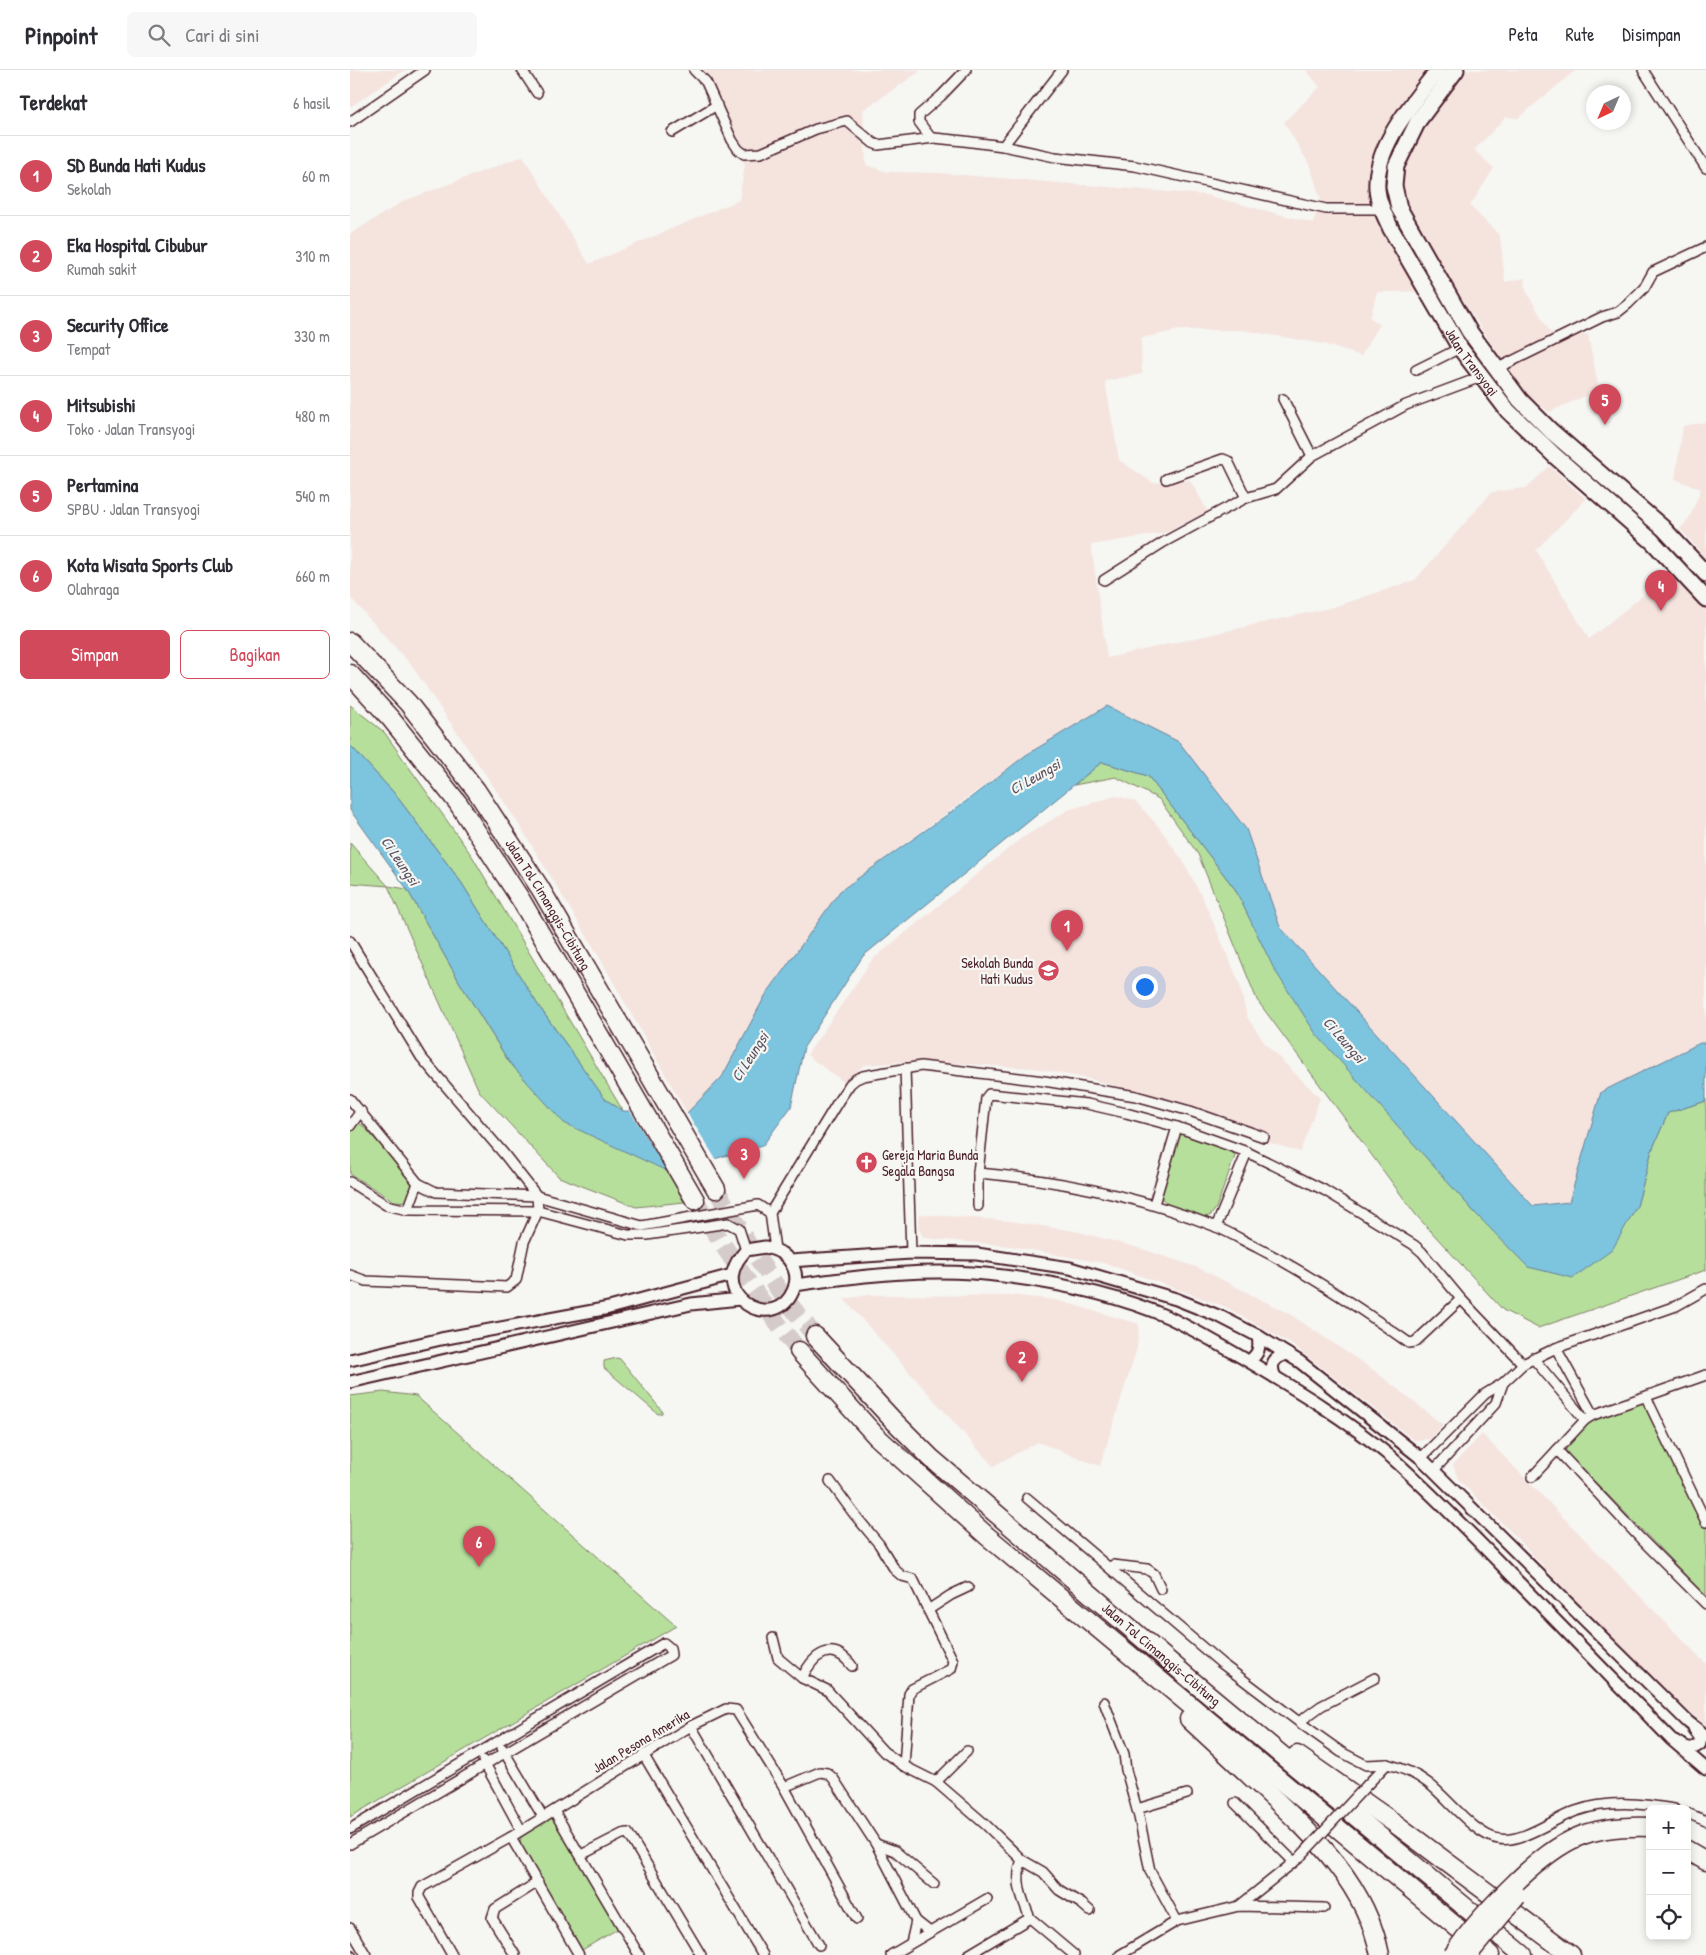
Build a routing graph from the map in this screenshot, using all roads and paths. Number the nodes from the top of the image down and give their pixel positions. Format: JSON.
{"nodes":[{"id":1,"x":425,"y":70,"type":"edge"},
{"id":2,"x":522,"y":70,"type":"edge"},
{"id":3,"x":694,"y":70,"type":"edge"},
{"id":4,"x":966,"y":70,"type":"edge"},
{"id":5,"x":1062,"y":70,"type":"edge"},
{"id":6,"x":1438,"y":70,"type":"edge"},
{"id":7,"x":1456,"y":70,"type":"edge"},
{"id":8,"x":1643,"y":70,"type":"edge"},
{"id":9,"x":537,"y":93,"type":"dead end"},
{"id":10,"x":717,"y":105,"type":"junction"},
{"id":11,"x":350,"y":122,"type":"edge"},
{"id":12,"x":672,"y":132,"type":"dead end"},
{"id":13,"x":931,"y":138,"type":"junction"},
{"id":14,"x":1003,"y":146,"type":"junction"},
{"id":15,"x":1706,"y":168,"type":"edge"},
{"id":16,"x":1382,"y":209,"type":"junction"},
{"id":17,"x":1706,"y":247,"type":"edge"},
{"id":18,"x":1460,"y":348,"type":"junction"},
{"id":19,"x":1496,"y":369,"type":"junction"},
{"id":20,"x":1416,"y":370,"type":"dead end"},
{"id":21,"x":1481,"y":377,"type":"junction"},
{"id":22,"x":1283,"y":399,"type":"dead end"},
{"id":23,"x":1575,"y":451,"type":"junction"},
{"id":24,"x":1312,"y":456,"type":"junction"},
{"id":25,"x":1565,"y":464,"type":"junction"},
{"id":26,"x":1166,"y":479,"type":"dead end"},
{"id":27,"x":1246,"y":498,"type":"junction"},
{"id":28,"x":1706,"y":574,"type":"edge"},
{"id":29,"x":1104,"y":580,"type":"dead end"},
{"id":30,"x":1706,"y":599,"type":"edge"},
{"id":31,"x":350,"y":642,"type":"edge"},
{"id":32,"x":350,"y":674,"type":"edge"},
{"id":33,"x":350,"y":941,"type":"edge"},
{"id":34,"x":905,"y":1068,"type":"junction"},
{"id":35,"x":350,"y":1099,"type":"edge"},
{"id":36,"x":361,"y":1111,"type":"junction"},
{"id":37,"x":350,"y":1126,"type":"edge"},
{"id":38,"x":1176,"y":1127,"type":"junction"},
{"id":39,"x":1264,"y":1137,"type":"dead end"},
{"id":40,"x":1247,"y":1152,"type":"junction"},
{"id":41,"x":978,"y":1173,"type":"junction"},
{"id":42,"x":350,"y":1182,"type":"edge"},
{"id":43,"x":418,"y":1183,"type":"junction"},
{"id":44,"x":716,"y":1189,"type":"tunnel mouth"},
{"id":45,"x":536,"y":1196,"type":"junction"},
{"id":46,"x":695,"y":1200,"type":"tunnel mouth"},
{"id":47,"x":1154,"y":1204,"type":"junction"},
{"id":48,"x":978,"y":1206,"type":"dead end"},
{"id":49,"x":408,"y":1210,"type":"junction"},
{"id":50,"x":538,"y":1211,"type":"junction"},
{"id":51,"x":770,"y":1213,"type":"junction"},
{"id":52,"x":1216,"y":1227,"type":"junction"},
{"id":53,"x":775,"y":1249,"type":"junction"},
{"id":54,"x":746,"y":1250,"type":"junction"},
{"id":55,"x":911,"y":1253,"type":"junction"},
{"id":56,"x":790,"y":1261,"type":"junction"},
{"id":57,"x":350,"y":1275,"type":"edge"},
{"id":58,"x":732,"y":1275,"type":"junction"},
{"id":59,"x":795,"y":1285,"type":"junction"},
{"id":60,"x":1706,"y":1290,"type":"edge"},
{"id":61,"x":740,"y":1299,"type":"junction"},
{"id":62,"x":1461,"y":1299,"type":"junction"},
{"id":63,"x":815,"y":1336,"type":"tunnel mouth"},
{"id":64,"x":1258,"y":1336,"type":"junction"},
{"id":65,"x":1556,"y":1348,"type":"junction"},
{"id":66,"x":799,"y":1351,"type":"tunnel mouth"},
{"id":67,"x":1287,"y":1354,"type":"junction"},
{"id":68,"x":1533,"y":1358,"type":"junction"},
{"id":69,"x":350,"y":1360,"type":"edge"},
{"id":70,"x":1249,"y":1361,"type":"junction"},
{"id":71,"x":1523,"y":1364,"type":"junction"},
{"id":72,"x":1706,"y":1375,"type":"edge"},
{"id":73,"x":1275,"y":1376,"type":"junction"},
{"id":74,"x":350,"y":1382,"type":"edge"},
{"id":75,"x":1504,"y":1383,"type":"junction"},
{"id":76,"x":1646,"y":1397,"type":"junction"},
{"id":77,"x":1461,"y":1418,"type":"junction"},
{"id":78,"x":1589,"y":1418,"type":"junction"},
{"id":79,"x":1473,"y":1428,"type":"junction"},
{"id":80,"x":1557,"y":1450,"type":"junction"},
{"id":81,"x":1421,"y":1458,"type":"junction"},
{"id":82,"x":1434,"y":1470,"type":"junction"},
{"id":83,"x":1532,"y":1477,"type":"dead end"},
{"id":84,"x":830,"y":1481,"type":"dead end"},
{"id":85,"x":1027,"y":1498,"type":"dead end"},
{"id":86,"x":1706,"y":1522,"type":"edge"},
{"id":87,"x":1114,"y":1564,"type":"junction"},
{"id":88,"x":968,"y":1587,"type":"dead end"},
{"id":89,"x":1161,"y":1589,"type":"dead end"},
{"id":90,"x":1056,"y":1594,"type":"junction"},
{"id":91,"x":1706,"y":1604,"type":"edge"},
{"id":92,"x":928,"y":1610,"type":"junction"},
{"id":93,"x":773,"y":1638,"type":"dead end"},
{"id":94,"x":852,"y":1666,"type":"dead end"},
{"id":95,"x":802,"y":1678,"type":"junction"},
{"id":96,"x":1376,"y":1678,"type":"dead end"},
{"id":97,"x":1196,"y":1685,"type":"junction"},
{"id":98,"x":1104,"y":1702,"type":"dead end"},
{"id":99,"x":1299,"y":1722,"type":"junction"},
{"id":100,"x":1688,"y":1722,"type":"junction"},
{"id":101,"x":691,"y":1726,"type":"junction"},
{"id":102,"x":1706,"y":1736,"type":"edge"},
{"id":103,"x":1671,"y":1739,"type":"junction"},
{"id":104,"x":498,"y":1742,"type":"junction"},
{"id":105,"x":967,"y":1751,"type":"dead end"},
{"id":106,"x":479,"y":1753,"type":"junction"},
{"id":107,"x":505,"y":1753,"type":"junction"},
{"id":108,"x":644,"y":1754,"type":"junction"},
{"id":109,"x":486,"y":1764,"type":"junction"},
{"id":110,"x":1387,"y":1764,"type":"junction"},
{"id":111,"x":904,"y":1766,"type":"junction"},
{"id":112,"x":1706,"y":1769,"type":"edge"},
{"id":113,"x":936,"y":1782,"type":"junction"},
{"id":114,"x":784,"y":1787,"type":"junction"},
{"id":115,"x":1187,"y":1794,"type":"dead end"},
{"id":116,"x":1235,"y":1803,"type":"dead end"},
{"id":117,"x":1646,"y":1806,"type":"edge"},
{"id":118,"x":1137,"y":1809,"type":"junction"},
{"id":119,"x":554,"y":1811,"type":"junction"},
{"id":120,"x":1691,"y":1815,"type":"edge"},
{"id":121,"x":543,"y":1818,"type":"junction"},
{"id":122,"x":1706,"y":1821,"type":"edge"},
{"id":123,"x":1646,"y":1827,"type":"edge"},
{"id":124,"x":350,"y":1829,"type":"edge"},
{"id":125,"x":521,"y":1830,"type":"junction"},
{"id":126,"x":511,"y":1837,"type":"junction"},
{"id":127,"x":1646,"y":1838,"type":"edge"},
{"id":128,"x":1691,"y":1840,"type":"edge"},
{"id":129,"x":350,"y":1844,"type":"edge"},
{"id":130,"x":876,"y":1844,"type":"junction"},
{"id":131,"x":1706,"y":1847,"type":"edge"},
{"id":132,"x":1691,"y":1852,"type":"edge"},
{"id":133,"x":581,"y":1855,"type":"junction"},
{"id":134,"x":1297,"y":1859,"type":"junction"},
{"id":135,"x":1022,"y":1860,"type":"junction"},
{"id":136,"x":1706,"y":1861,"type":"edge"},
{"id":137,"x":538,"y":1882,"type":"junction"},
{"id":138,"x":1523,"y":1882,"type":"junction"},
{"id":139,"x":934,"y":1884,"type":"dead end"},
{"id":140,"x":987,"y":1899,"type":"dead end"},
{"id":141,"x":1239,"y":1906,"type":"junction"},
{"id":142,"x":1324,"y":1908,"type":"dead end"},
{"id":143,"x":1090,"y":1911,"type":"dead end"},
{"id":144,"x":1030,"y":1918,"type":"junction"},
{"id":145,"x":857,"y":1919,"type":"dead end"},
{"id":146,"x":916,"y":1921,"type":"junction"},
{"id":147,"x":1177,"y":1921,"type":"junction"},
{"id":148,"x":350,"y":1928,"type":"edge"},
{"id":149,"x":930,"y":1932,"type":"junction"},
{"id":150,"x":911,"y":1944,"type":"junction"},
{"id":151,"x":819,"y":1945,"type":"dead end"},
{"id":152,"x":1133,"y":1952,"type":"edge"},
{"id":153,"x":366,"y":1955,"type":"edge"},
{"id":154,"x":452,"y":1955,"type":"edge"},
{"id":155,"x":515,"y":1955,"type":"edge"},
{"id":156,"x":579,"y":1955,"type":"edge"},
{"id":157,"x":639,"y":1955,"type":"edge"},
{"id":158,"x":701,"y":1955,"type":"edge"},
{"id":159,"x":763,"y":1955,"type":"edge"},
{"id":160,"x":891,"y":1955,"type":"edge"},
{"id":161,"x":968,"y":1955,"type":"edge"},
{"id":162,"x":1074,"y":1955,"type":"edge"},
{"id":163,"x":1120,"y":1955,"type":"edge"},
{"id":164,"x":1380,"y":1955,"type":"edge"},
{"id":165,"x":1453,"y":1955,"type":"edge"},
{"id":166,"x":1468,"y":1955,"type":"edge"},
{"id":167,"x":1490,"y":1955,"type":"edge"},
{"id":168,"x":1523,"y":1955,"type":"edge"},
{"id":169,"x":1571,"y":1955,"type":"edge"}],
"edges":[{"from":1,"to":11,"type":"street"},
{"from":2,"to":9,"type":"street"},
{"from":3,"to":10,"type":"street"},
{"from":4,"to":13,"type":"street"},
{"from":5,"to":14,"type":"street"},
{"from":6,"to":16,"type":"highway","name":"Jalan Transyogi"},
{"from":7,"to":19,"type":"highway","name":"Jalan Transyogi"},
{"from":8,"to":15,"type":"street"},
{"from":10,"to":12,"type":"street"},
{"from":10,"to":13,"type":"street"},
{"from":13,"to":14,"type":"street"},
{"from":14,"to":16,"type":"street"},
{"from":16,"to":18,"type":"highway","name":"Jalan Transyogi"},
{"from":17,"to":19,"type":"street"},
{"from":18,"to":20,"type":"street"},
{"from":18,"to":21,"type":"highway","name":"Jalan Transyogi"},
{"from":19,"to":23,"type":"highway","name":"Jalan Transyogi"},
{"from":21,"to":24,"type":"street"},
{"from":21,"to":25,"type":"highway","name":"Jalan Transyogi"},
{"from":22,"to":24,"type":"street"},
{"from":23,"to":25,"type":"highway"},
{"from":23,"to":28,"type":"highway","name":"Jalan Transyogi"},
{"from":24,"to":27,"type":"street"},
{"from":25,"to":30,"type":"highway","name":"Jalan Transyogi"},
{"from":26,"to":27,"type":"street"},
{"from":27,"to":29,"type":"street"},
{"from":31,"to":44,"type":"highway","name":"Jalan Tol Cimanggis–Cibitung"},
{"from":32,"to":46,"type":"highway","name":"Jalan Tol Cimanggis–Cibitung"},
{"from":33,"to":45,"type":"street"},
{"from":34,"to":39,"type":"street"},
{"from":34,"to":51,"type":"street"},
{"from":34,"to":55,"type":"street"},
{"from":35,"to":36,"type":"street"},
{"from":36,"to":37,"type":"street"},
{"from":36,"to":43,"type":"street"},
{"from":38,"to":40,"type":"street"},
{"from":38,"to":41,"type":"street"},
{"from":38,"to":47,"type":"street"},
{"from":40,"to":52,"type":"street"},
{"from":40,"to":62,"type":"street"},
{"from":41,"to":47,"type":"street"},
{"from":41,"to":48,"type":"street"},
{"from":42,"to":49,"type":"street"},
{"from":43,"to":45,"type":"street"},
{"from":43,"to":49,"type":"street"},
{"from":45,"to":50,"type":"street"},
{"from":45,"to":51,"type":"street"},
{"from":47,"to":52,"type":"street"},
{"from":49,"to":50,"type":"street"},
{"from":50,"to":54,"type":"street"},
{"from":50,"to":57,"type":"street"},
{"from":51,"to":53,"type":"street"},
{"from":52,"to":62,"type":"street"},
{"from":53,"to":54,"type":"street"},
{"from":53,"to":56,"type":"street"},
{"from":54,"to":58,"type":"street"},
{"from":55,"to":56,"type":"street"},
{"from":55,"to":64,"type":"street"},
{"from":56,"to":59,"type":"street"},
{"from":58,"to":61,"type":"street"},
{"from":58,"to":69,"type":"street"},
{"from":59,"to":61,"type":"street"},
{"from":59,"to":70,"type":"street"},
{"from":60,"to":65,"type":"street"},
{"from":61,"to":74,"type":"street"},
{"from":62,"to":71,"type":"street"},
{"from":63,"to":97,"type":"highway","name":"Jalan Tol Cimanggis–Cibitung"},
{"from":64,"to":67,"type":"street"},
{"from":64,"to":70,"type":"street"},
{"from":65,"to":68,"type":"street"},
{"from":65,"to":78,"type":"street"},
{"from":66,"to":90,"type":"highway","name":"Jalan Tol Cimanggis–Cibitung"},
{"from":67,"to":73,"type":"street"},
{"from":67,"to":81,"type":"street"},
{"from":68,"to":71,"type":"street"},
{"from":68,"to":78,"type":"street"},
{"from":70,"to":73,"type":"street"},
{"from":71,"to":75,"type":"street"},
{"from":72,"to":76,"type":"street"},
{"from":73,"to":103,"type":"street"},
{"from":75,"to":77,"type":"street"},
{"from":75,"to":79,"type":"street"},
{"from":76,"to":78,"type":"street"},
{"from":76,"to":86,"type":"street"},
{"from":77,"to":79,"type":"street"},
{"from":77,"to":81,"type":"street"},
{"from":78,"to":80,"type":"street"},
{"from":79,"to":82,"type":"street"},
{"from":80,"to":83,"type":"street"},
{"from":80,"to":91,"type":"street"},
{"from":81,"to":82,"type":"street"},
{"from":82,"to":100,"type":"street"},
{"from":84,"to":92,"type":"street"},
{"from":85,"to":87,"type":"street"},
{"from":87,"to":89,"type":"street"},
{"from":87,"to":99,"type":"street"},
{"from":88,"to":92,"type":"street"},
{"from":90,"to":164,"type":"highway"},
{"from":90,"to":167,"type":"highway","name":"Jalan Tol Cimanggis–Cibitung"},
{"from":92,"to":111,"type":"street"},
{"from":93,"to":95,"type":"street"},
{"from":94,"to":95,"type":"street"},
{"from":95,"to":111,"type":"street"},
{"from":96,"to":99,"type":"street"},
{"from":97,"to":168,"type":"highway","name":"Jalan Tol Cimanggis–Cibitung"},
{"from":97,"to":169,"type":"highway"},
{"from":98,"to":118,"type":"street"},
{"from":99,"to":110,"type":"street"},
{"from":100,"to":102,"type":"street"},
{"from":100,"to":103,"type":"street"},
{"from":101,"to":108,"type":"street","name":"Jalan Pesona Amerika"},
{"from":101,"to":114,"type":"street","name":"Jalan Pesona Amerika"},
{"from":101,"to":151,"type":"street"},
{"from":103,"to":112,"type":"street"},
{"from":104,"to":106,"type":"street"},
{"from":104,"to":107,"type":"street"},
{"from":104,"to":107,"type":"street"},
{"from":105,"to":113,"type":"street"},
{"from":106,"to":109,"type":"street"},
{"from":106,"to":124,"type":"street"},
{"from":107,"to":109,"type":"street"},
{"from":107,"to":121,"type":"street"},
{"from":108,"to":119,"type":"street","name":"Jalan Pesona Amerika"},
{"from":108,"to":159,"type":"street"},
{"from":109,"to":125,"type":"street"},
{"from":109,"to":129,"type":"street"},
{"from":110,"to":117,"type":"street"},
{"from":110,"to":134,"type":"street","bridge":true},
{"from":111,"to":113,"type":"street"},
{"from":113,"to":135,"type":"street"},
{"from":114,"to":130,"type":"street"},
{"from":114,"to":145,"type":"street","name":"Jalan Pesona Amerika"},
{"from":115,"to":118,"type":"street"},
{"from":116,"to":134,"type":"street"},
{"from":118,"to":147,"type":"street"},
{"from":119,"to":121,"type":"street","name":"Jalan Pesona Amerika"},
{"from":119,"to":133,"type":"street"},
{"from":120,"to":122,"type":"street"},
{"from":121,"to":125,"type":"street","name":"Jalan Pesona Amerika"},
{"from":123,"to":138,"type":"highway"},
{"from":125,"to":126,"type":"street","name":"Jalan Pesona Amerika"},
{"from":126,"to":137,"type":"street"},
{"from":126,"to":154,"type":"street","name":"Jalan Pesona Amerika"},
{"from":127,"to":138,"type":"highway"},
{"from":128,"to":131,"type":"highway"},
{"from":130,"to":139,"type":"street"},
{"from":130,"to":146,"type":"street"},
{"from":132,"to":136,"type":"highway"},
{"from":133,"to":157,"type":"street"},
{"from":133,"to":158,"type":"street"},
{"from":134,"to":141,"type":"street"},
{"from":135,"to":143,"type":"street"},
{"from":135,"to":144,"type":"street"},
{"from":137,"to":155,"type":"street"},
{"from":137,"to":156,"type":"street"},
{"from":138,"to":165,"type":"highway","bridge":true},
{"from":138,"to":166,"type":"highway","bridge":true},
{"from":140,"to":149,"type":"street"},
{"from":141,"to":142,"type":"street"},
{"from":141,"to":147,"type":"street"},
{"from":144,"to":161,"type":"street"},
{"from":144,"to":162,"type":"street"},
{"from":146,"to":149,"type":"street"},
{"from":146,"to":150,"type":"street"},
{"from":147,"to":152,"type":"street"},
{"from":148,"to":153,"type":"street"},
{"from":149,"to":150,"type":"street"},
{"from":150,"to":160,"type":"street"},
{"from":152,"to":163,"type":"street"}]}
